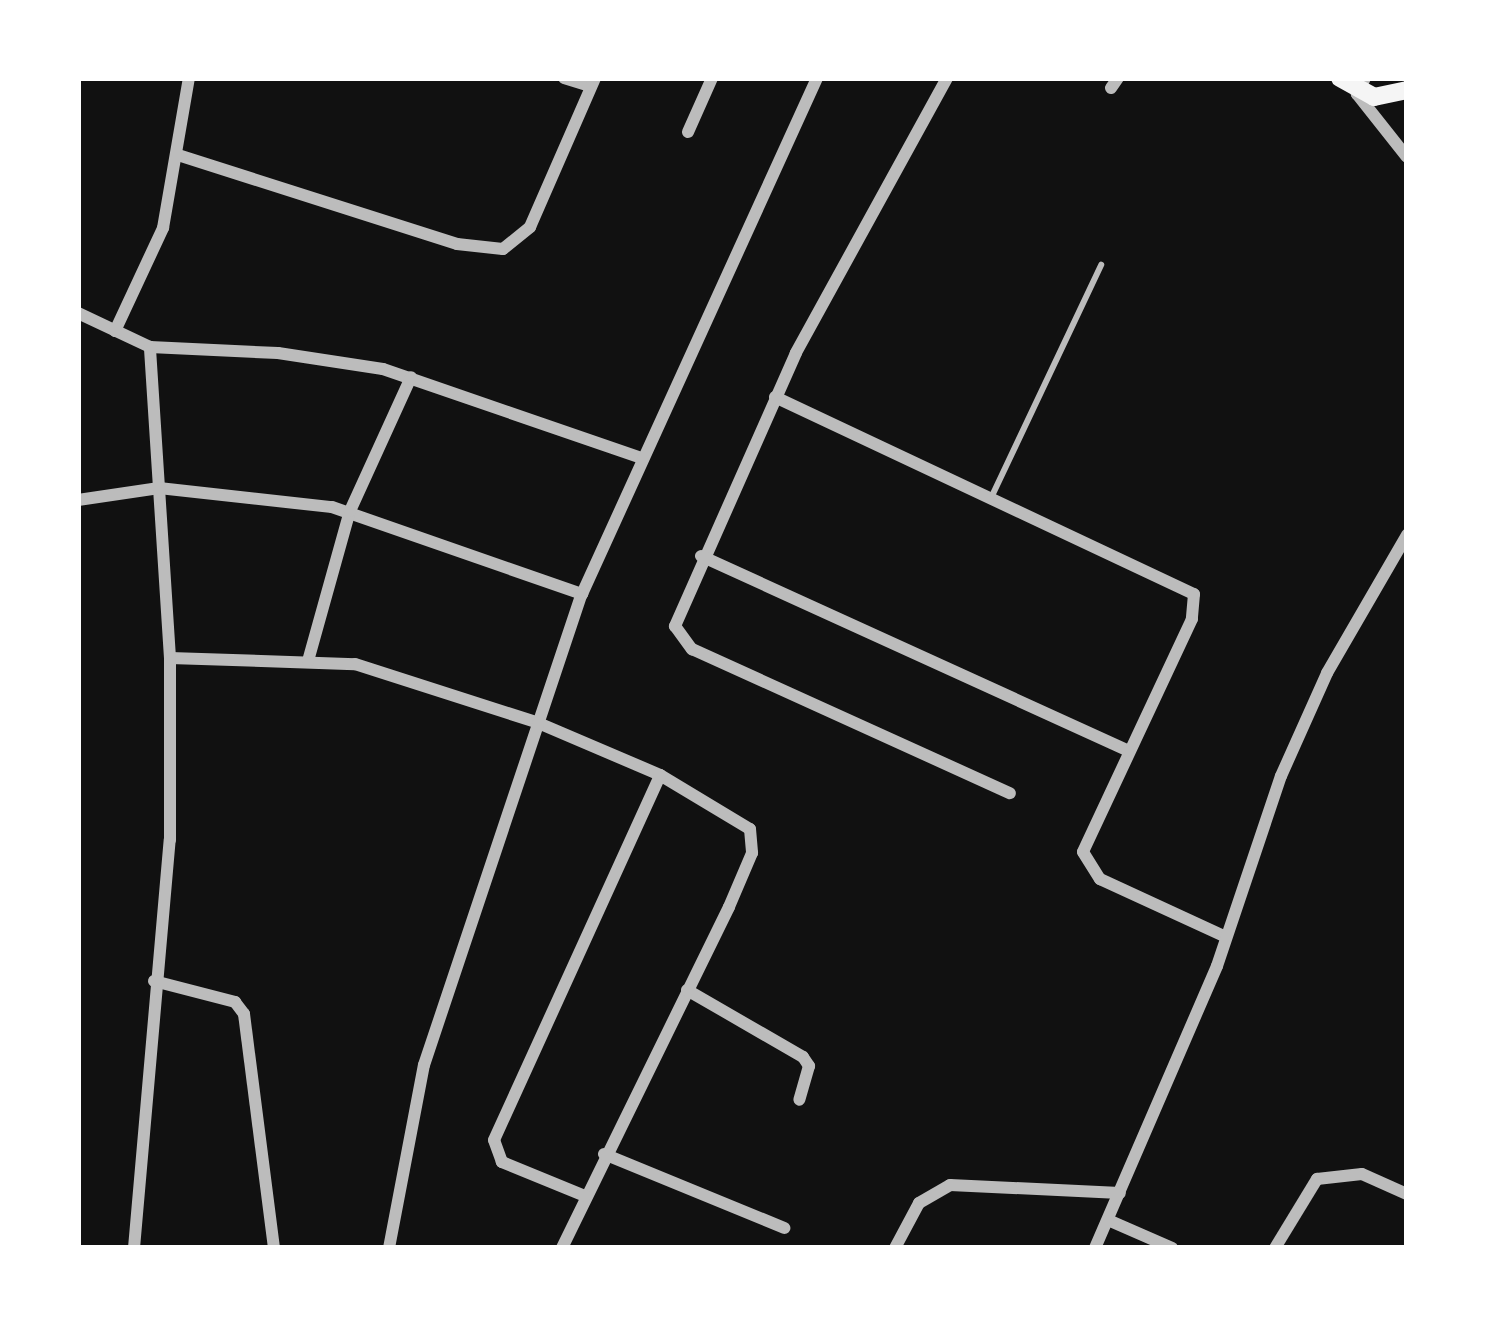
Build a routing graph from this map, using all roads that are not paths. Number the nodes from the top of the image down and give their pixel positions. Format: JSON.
{"nodes":[{"id":1,"x":189,"y":78,"type":"edge"},
{"id":2,"x":564,"y":78,"type":"edge"},
{"id":3,"x":712,"y":78,"type":"edge"},
{"id":4,"x":817,"y":78,"type":"edge"},
{"id":5,"x":947,"y":78,"type":"edge"},
{"id":6,"x":1340,"y":78,"type":"edge"},
{"id":7,"x":593,"y":82,"type":"edge"},
{"id":8,"x":1361,"y":86,"type":"edge"},
{"id":9,"x":1407,"y":90,"type":"edge"},
{"id":10,"x":688,"y":132,"type":"dead end"},
{"id":11,"x":178,"y":155,"type":"junction"},
{"id":12,"x":1407,"y":157,"type":"edge"},
{"id":13,"x":1101,"y":266,"type":"dead end"},
{"id":14,"x":78,"y":314,"type":"edge"},
{"id":15,"x":115,"y":331,"type":"junction"},
{"id":16,"x":150,"y":347,"type":"junction"},
{"id":17,"x":411,"y":377,"type":"junction"},
{"id":18,"x":775,"y":398,"type":"junction"},
{"id":19,"x":641,"y":458,"type":"junction"},
{"id":20,"x":159,"y":488,"type":"junction"},
{"id":21,"x":991,"y":498,"type":"junction"},
{"id":22,"x":78,"y":500,"type":"edge"},
{"id":23,"x":350,"y":511,"type":"junction"},
{"id":24,"x":1407,"y":535,"type":"edge"},
{"id":25,"x":701,"y":556,"type":"junction"},
{"id":26,"x":582,"y":594,"type":"junction"},
{"id":27,"x":170,"y":658,"type":"junction"},
{"id":28,"x":308,"y":661,"type":"junction"},
{"id":29,"x":536,"y":722,"type":"junction"},
{"id":30,"x":1128,"y":751,"type":"junction"},
{"id":31,"x":660,"y":775,"type":"junction"},
{"id":32,"x":1010,"y":793,"type":"dead end"},
{"id":33,"x":1226,"y":937,"type":"junction"},
{"id":34,"x":154,"y":981,"type":"junction"},
{"id":35,"x":687,"y":990,"type":"junction"},
{"id":36,"x":800,"y":1100,"type":"dead end"},
{"id":37,"x":604,"y":1154,"type":"junction"},
{"id":38,"x":1120,"y":1192,"type":"junction"},
{"id":39,"x":1407,"y":1194,"type":"edge"},
{"id":40,"x":585,"y":1196,"type":"junction"},
{"id":41,"x":1108,"y":1220,"type":"junction"},
{"id":42,"x":784,"y":1228,"type":"dead end"},
{"id":43,"x":134,"y":1248,"type":"edge"},
{"id":44,"x":274,"y":1248,"type":"edge"},
{"id":45,"x":388,"y":1248,"type":"edge"},
{"id":46,"x":562,"y":1248,"type":"edge"},
{"id":47,"x":895,"y":1248,"type":"edge"},
{"id":48,"x":1096,"y":1248,"type":"edge"},
{"id":49,"x":1172,"y":1248,"type":"edge"},
{"id":50,"x":1275,"y":1248,"type":"edge"}],
"edges":[{"from":1,"to":11,"type":"street"},
{"from":2,"to":7,"type":"street"},
{"from":3,"to":10,"type":"street"},
{"from":4,"to":19,"type":"street"},
{"from":5,"to":18,"type":"street"},
{"from":6,"to":8,"type":"main road"},
{"from":7,"to":11,"type":"street"},
{"from":8,"to":9,"type":"main road"},
{"from":8,"to":12,"type":"street"},
{"from":11,"to":15,"type":"street"},
{"from":13,"to":21,"type":"lane"},
{"from":14,"to":15,"type":"street"},
{"from":15,"to":16,"type":"street"},
{"from":16,"to":17,"type":"street"},
{"from":16,"to":20,"type":"street"},
{"from":17,"to":19,"type":"street"},
{"from":17,"to":23,"type":"street"},
{"from":18,"to":21,"type":"street"},
{"from":18,"to":25,"type":"street"},
{"from":19,"to":26,"type":"street"},
{"from":20,"to":22,"type":"street"},
{"from":20,"to":23,"type":"street"},
{"from":20,"to":27,"type":"street"},
{"from":21,"to":30,"type":"street"},
{"from":23,"to":26,"type":"street"},
{"from":23,"to":28,"type":"street"},
{"from":24,"to":33,"type":"street"},
{"from":25,"to":30,"type":"street"},
{"from":25,"to":32,"type":"street"},
{"from":26,"to":29,"type":"street"},
{"from":27,"to":28,"type":"street"},
{"from":27,"to":34,"type":"street"},
{"from":28,"to":29,"type":"street"},
{"from":29,"to":31,"type":"street"},
{"from":29,"to":45,"type":"street"},
{"from":30,"to":33,"type":"street"},
{"from":31,"to":35,"type":"street"},
{"from":31,"to":40,"type":"street"},
{"from":33,"to":38,"type":"street"},
{"from":34,"to":43,"type":"street"},
{"from":34,"to":44,"type":"street"},
{"from":35,"to":36,"type":"street"},
{"from":35,"to":37,"type":"street"},
{"from":37,"to":40,"type":"street"},
{"from":37,"to":42,"type":"street"},
{"from":38,"to":41,"type":"street"},
{"from":38,"to":47,"type":"street"},
{"from":39,"to":50,"type":"street"},
{"from":40,"to":46,"type":"street"},
{"from":41,"to":48,"type":"street"},
{"from":41,"to":49,"type":"street"}]}
